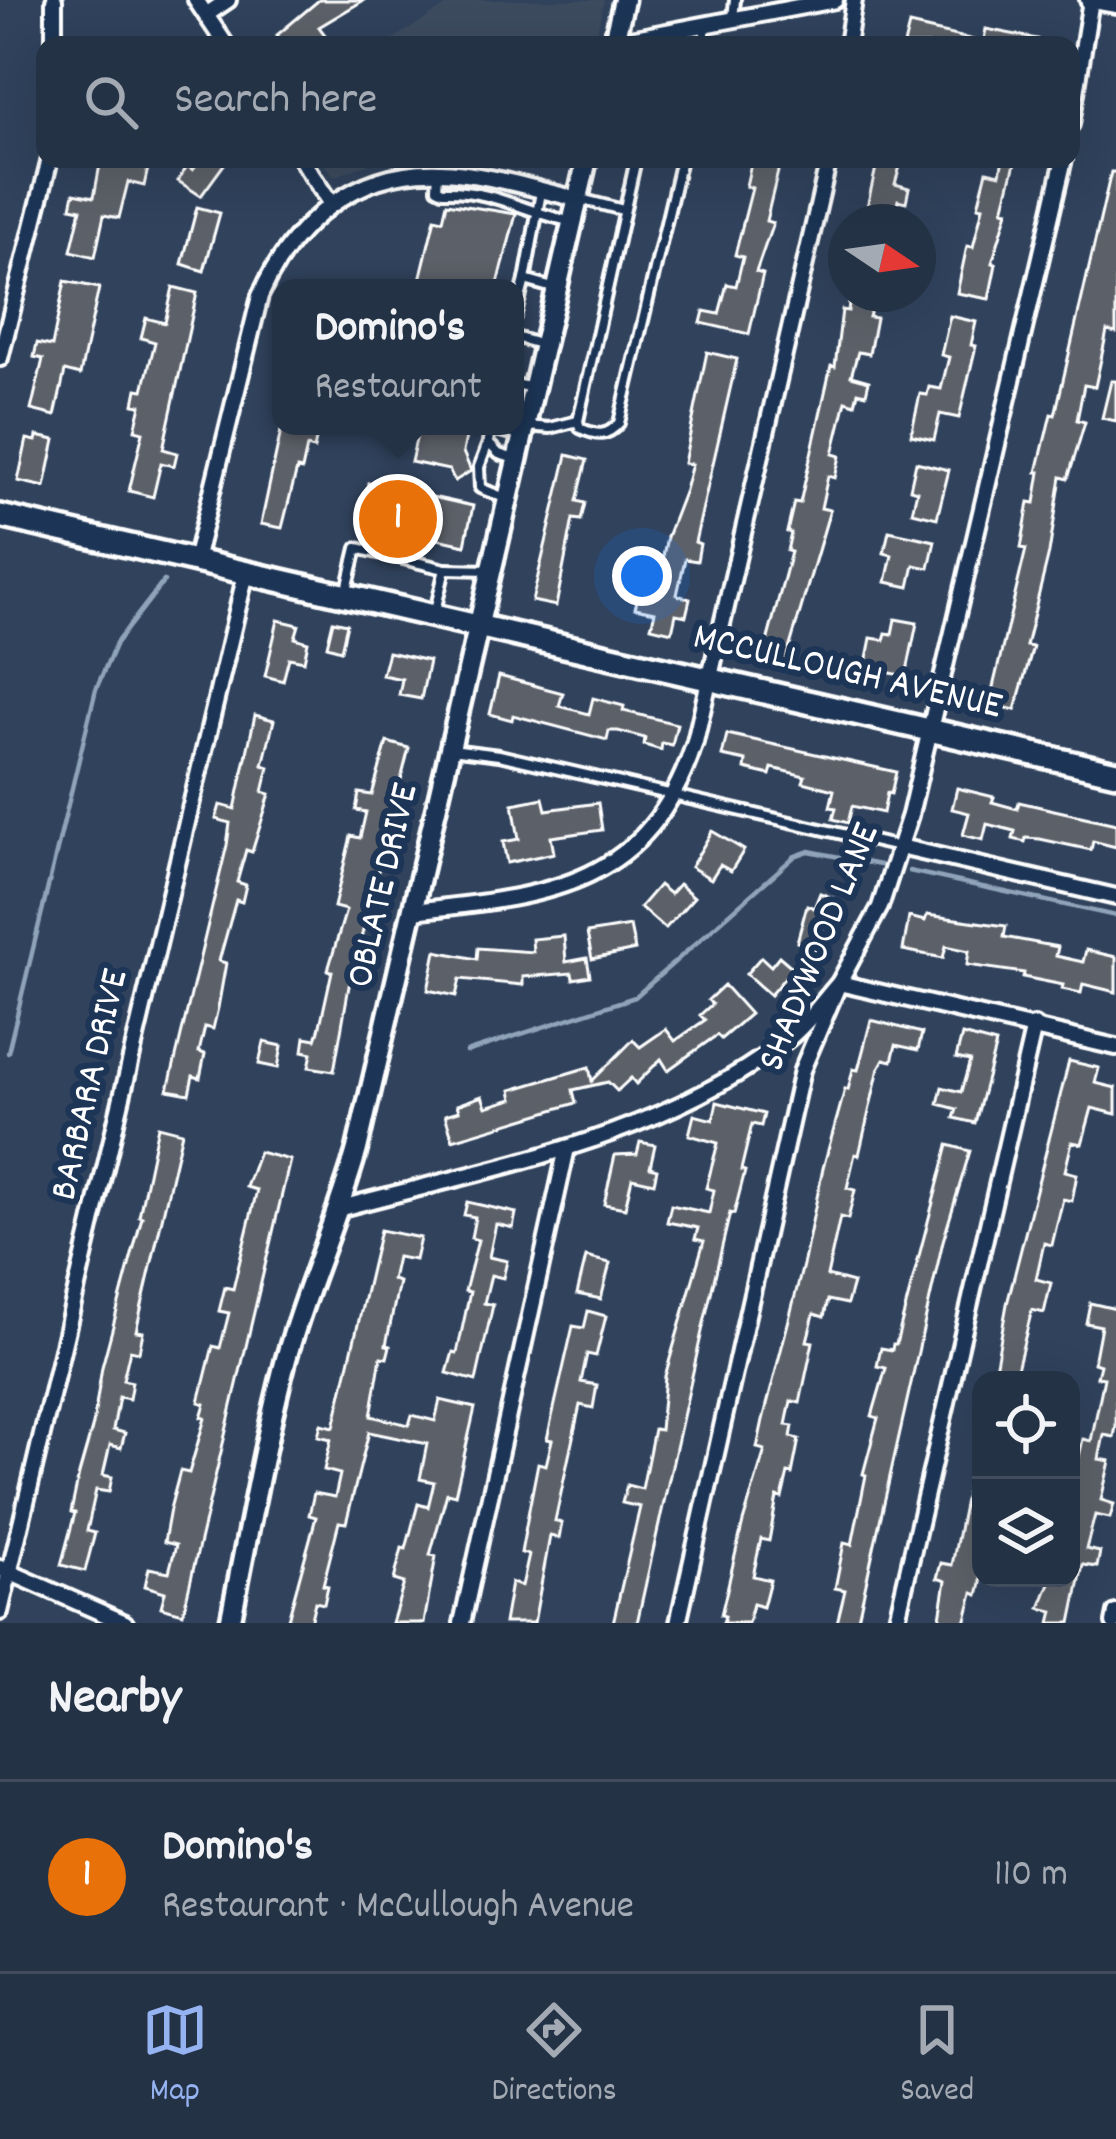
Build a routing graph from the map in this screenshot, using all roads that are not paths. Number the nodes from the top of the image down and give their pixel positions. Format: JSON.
{"nodes":[{"id":1,"x":54,"y":0,"type":"edge"},
{"id":2,"x":196,"y":0,"type":"edge"},
{"id":3,"x":228,"y":0,"type":"edge"},
{"id":4,"x":624,"y":0,"type":"edge"},
{"id":5,"x":734,"y":0,"type":"edge"},
{"id":6,"x":835,"y":0,"type":"edge"},
{"id":7,"x":854,"y":0,"type":"edge"},
{"id":8,"x":1090,"y":0,"type":"edge"},
{"id":9,"x":1116,"y":5,"type":"edge"},
{"id":10,"x":206,"y":15,"type":"junction"},
{"id":11,"x":733,"y":20,"type":"junction"},
{"id":12,"x":705,"y":25,"type":"junction"},
{"id":13,"x":53,"y":36,"type":"edge"},
{"id":14,"x":220,"y":36,"type":"edge"},
{"id":15,"x":615,"y":36,"type":"edge"},
{"id":16,"x":652,"y":36,"type":"edge"},
{"id":17,"x":705,"y":36,"type":"edge"},
{"id":18,"x":848,"y":36,"type":"edge"},
{"id":19,"x":1080,"y":65,"type":"edge"},
{"id":20,"x":48,"y":168,"type":"edge"},
{"id":21,"x":308,"y":168,"type":"edge"},
{"id":22,"x":585,"y":168,"type":"edge"},
{"id":23,"x":634,"y":168,"type":"edge"},
{"id":24,"x":679,"y":168,"type":"edge"},
{"id":25,"x":827,"y":168,"type":"edge"},
{"id":26,"x":1062,"y":168,"type":"edge"},
{"id":27,"x":438,"y":172,"type":"junction"},
{"id":28,"x":542,"y":191,"type":"junction"},
{"id":29,"x":578,"y":199,"type":"junction"},
{"id":30,"x":331,"y":204,"type":"junction"},
{"id":31,"x":623,"y":210,"type":"junction"},
{"id":32,"x":539,"y":215,"type":"junction"},
{"id":33,"x":573,"y":222,"type":"junction"},
{"id":34,"x":525,"y":280,"type":"junction"},
{"id":35,"x":524,"y":284,"type":"edge"},
{"id":36,"x":557,"y":290,"type":"junction"},
{"id":37,"x":524,"y":339,"type":"edge"},
{"id":38,"x":544,"y":345,"type":"junction"},
{"id":39,"x":0,"y":358,"type":"edge"},
{"id":40,"x":525,"y":386,"type":"edge"},
{"id":41,"x":578,"y":421,"type":"junction"},
{"id":42,"x":525,"y":431,"type":"junction"},
{"id":43,"x":489,"y":435,"type":"edge"},
{"id":44,"x":488,"y":443,"type":"junction"},
{"id":45,"x":518,"y":460,"type":"junction"},
{"id":46,"x":509,"y":500,"type":"junction"},
{"id":47,"x":0,"y":516,"type":"edge"},
{"id":48,"x":195,"y":561,"type":"junction"},
{"id":49,"x":446,"y":569,"type":"junction"},
{"id":50,"x":493,"y":570,"type":"junction"},
{"id":51,"x":246,"y":573,"type":"junction"},
{"id":52,"x":345,"y":596,"type":"junction"},
{"id":53,"x":434,"y":616,"type":"junction"},
{"id":54,"x":480,"y":627,"type":"junction"},
{"id":55,"x":710,"y":680,"type":"junction"},
{"id":56,"x":930,"y":730,"type":"junction"},
{"id":57,"x":451,"y":749,"type":"junction"},
{"id":58,"x":1116,"y":773,"type":"edge"},
{"id":59,"x":672,"y":796,"type":"junction"},
{"id":60,"x":900,"y":847,"type":"junction"},
{"id":61,"x":1116,"y":897,"type":"edge"},
{"id":62,"x":413,"y":911,"type":"junction"},
{"id":63,"x":839,"y":983,"type":"junction"},
{"id":64,"x":1034,"y":1026,"type":"junction"},
{"id":65,"x":1116,"y":1047,"type":"edge"},
{"id":66,"x":567,"y":1148,"type":"junction"},
{"id":67,"x":341,"y":1208,"type":"junction"},
{"id":68,"x":5,"y":1570,"type":"edge"},
{"id":69,"x":0,"y":1612,"type":"edge"},
{"id":70,"x":1116,"y":1613,"type":"edge"},
{"id":71,"x":115,"y":1621,"type":"edge"},
{"id":72,"x":230,"y":1623,"type":"edge"},
{"id":73,"x":462,"y":1623,"type":"edge"},
{"id":74,"x":678,"y":1623,"type":"edge"},
{"id":75,"x":896,"y":1623,"type":"edge"},
{"id":76,"x":1114,"y":1623,"type":"edge"}],
"edges":[{"from":1,"to":13,"type":"street"},
{"from":2,"to":10,"type":"street"},
{"from":3,"to":10,"type":"street"},
{"from":4,"to":15,"type":"street"},
{"from":5,"to":11,"type":"lane"},
{"from":6,"to":11,"type":"street"},
{"from":7,"to":18,"type":"street"},
{"from":8,"to":9,"type":"street"},
{"from":8,"to":19,"type":"street"},
{"from":10,"to":14,"type":"street"},
{"from":11,"to":12,"type":"street"},
{"from":12,"to":16,"type":"street"},
{"from":12,"to":17,"type":"lane"},
{"from":20,"to":39,"type":"street"},
{"from":21,"to":30,"type":"street"},
{"from":22,"to":29,"type":"street","name":"OBLATE DRIVE"},
{"from":23,"to":31,"type":"lane"},
{"from":24,"to":41,"type":"lane"},
{"from":25,"to":55,"type":"street"},
{"from":26,"to":56,"type":"street","name":"SHADYWOOD LANE"},
{"from":27,"to":28,"type":"street"},
{"from":27,"to":30,"type":"street"},
{"from":27,"to":32,"type":"lane"},
{"from":28,"to":29,"type":"street"},
{"from":28,"to":32,"type":"lane"},
{"from":29,"to":31,"type":"lane"},
{"from":29,"to":33,"type":"street","name":"OBLATE DRIVE"},
{"from":30,"to":48,"type":"street"},
{"from":31,"to":41,"type":"lane"},
{"from":32,"to":33,"type":"lane"},
{"from":32,"to":34,"type":"lane"},
{"from":33,"to":36,"type":"street","name":"OBLATE DRIVE"},
{"from":34,"to":35,"type":"lane"},
{"from":34,"to":36,"type":"lane"},
{"from":36,"to":38,"type":"street","name":"OBLATE DRIVE"},
{"from":37,"to":38,"type":"lane"},
{"from":38,"to":40,"type":"street","name":"OBLATE DRIVE"},
{"from":40,"to":42,"type":"street","name":"OBLATE DRIVE"},
{"from":41,"to":42,"type":"lane"},
{"from":42,"to":45,"type":"street","name":"OBLATE DRIVE"},
{"from":43,"to":44,"type":"lane"},
{"from":44,"to":45,"type":"lane"},
{"from":44,"to":46,"type":"lane"},
{"from":45,"to":46,"type":"street","name":"OBLATE DRIVE"},
{"from":46,"to":50,"type":"street","name":"OBLATE DRIVE"},
{"from":47,"to":48,"type":"main road","name":"MCCULLOUGH AVENUE"},
{"from":48,"to":51,"type":"main road","name":"MCCULLOUGH AVENUE"},
{"from":49,"to":50,"type":"lane"},
{"from":49,"to":52,"type":"lane"},
{"from":49,"to":53,"type":"lane"},
{"from":50,"to":54,"type":"street","name":"OBLATE DRIVE"},
{"from":51,"to":52,"type":"main road","name":"MCCULLOUGH AVENUE"},
{"from":51,"to":68,"type":"street","name":"BARBARA DRIVE"},
{"from":52,"to":53,"type":"main road","name":"MCCULLOUGH AVENUE"},
{"from":53,"to":54,"type":"main road","name":"MCCULLOUGH AVENUE"},
{"from":54,"to":55,"type":"main road","name":"MCCULLOUGH AVENUE"},
{"from":54,"to":57,"type":"street","name":"OBLATE DRIVE"},
{"from":55,"to":56,"type":"main road","name":"MCCULLOUGH AVENUE"},
{"from":55,"to":59,"type":"street"},
{"from":56,"to":58,"type":"main road","name":"MCCULLOUGH AVENUE"},
{"from":56,"to":60,"type":"street","name":"SHADYWOOD LANE"},
{"from":57,"to":59,"type":"lane"},
{"from":57,"to":62,"type":"street","name":"OBLATE DRIVE"},
{"from":59,"to":60,"type":"lane"},
{"from":59,"to":62,"type":"street"},
{"from":60,"to":61,"type":"street"},
{"from":60,"to":63,"type":"street","name":"SHADYWOOD LANE"},
{"from":62,"to":67,"type":"street","name":"OBLATE DRIVE"},
{"from":63,"to":64,"type":"street"},
{"from":63,"to":66,"type":"street"},
{"from":63,"to":74,"type":"street","name":"SHADYWOOD LANE"},
{"from":64,"to":65,"type":"street"},
{"from":64,"to":75,"type":"street"},
{"from":66,"to":67,"type":"street"},
{"from":66,"to":73,"type":"street"},
{"from":67,"to":72,"type":"street","name":"OBLATE DRIVE"},
{"from":68,"to":69,"type":"street","name":"BARBARA DRIVE"},
{"from":68,"to":71,"type":"street"},
{"from":70,"to":76,"type":"street"}]}
